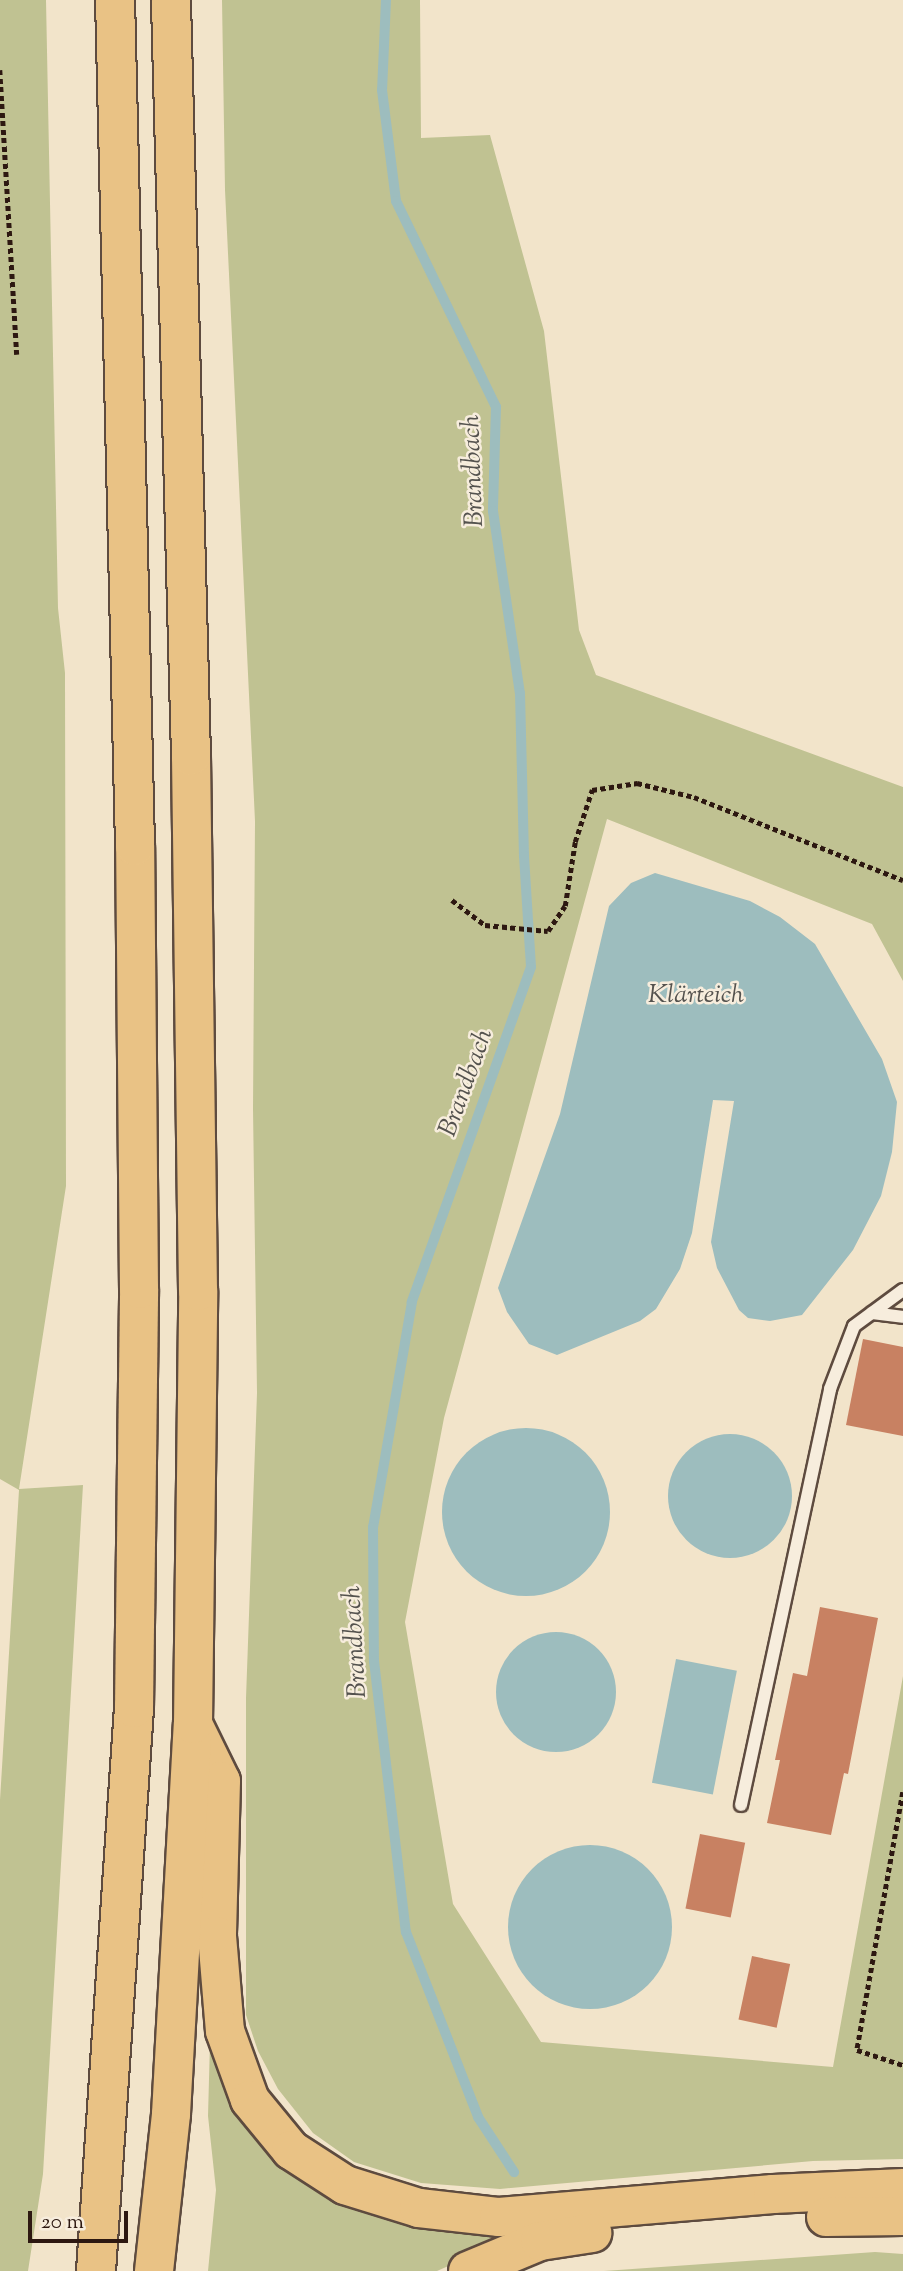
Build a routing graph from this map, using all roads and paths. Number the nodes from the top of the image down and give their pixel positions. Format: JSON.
{"nodes":[{"id":1,"x":115,"y":0,"type":"edge"},
{"id":2,"x":171,"y":0,"type":"edge"},
{"id":3,"x":0,"y":70,"type":"edge"},
{"id":4,"x":17,"y":354,"type":"dead end"},
{"id":5,"x":903,"y":880,"type":"edge"},
{"id":6,"x":452,"y":900,"type":"dead end"},
{"id":7,"x":903,"y":1290,"type":"edge"},
{"id":8,"x":872,"y":1313,"type":"junction"},
{"id":9,"x":903,"y":1317,"type":"edge"},
{"id":10,"x":193,"y":1724,"type":"junction"},
{"id":11,"x":903,"y":1792,"type":"edge"},
{"id":12,"x":741,"y":1805,"type":"dead end"},
{"id":13,"x":903,"y":2065,"type":"edge"},
{"id":14,"x":903,"y":2188,"type":"edge"},
{"id":15,"x":903,"y":2216,"type":"edge"},
{"id":16,"x":96,"y":2271,"type":"edge"},
{"id":17,"x":153,"y":2271,"type":"edge"},
{"id":18,"x":468,"y":2271,"type":"edge"}],
"edges":[{"from":1,"to":16,"type":"highway"},
{"from":2,"to":10,"type":"highway"},
{"from":3,"to":4,"type":"path"},
{"from":5,"to":6,"type":"path"},
{"from":7,"to":8,"type":"lane"},
{"from":8,"to":9,"type":"lane"},
{"from":8,"to":12,"type":"lane"},
{"from":10,"to":14,"type":"highway"},
{"from":10,"to":17,"type":"highway"},
{"from":11,"to":13,"type":"path"},
{"from":15,"to":18,"type":"highway"}]}
